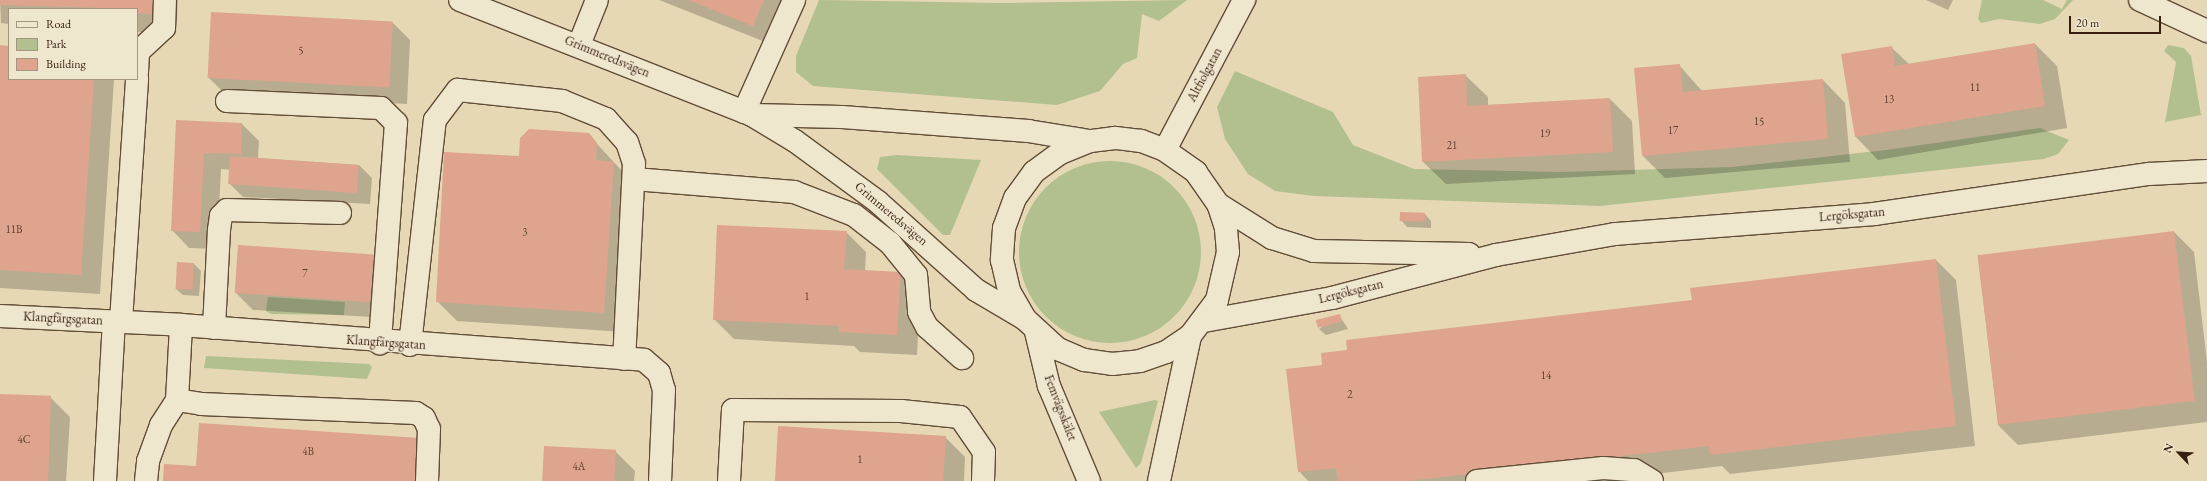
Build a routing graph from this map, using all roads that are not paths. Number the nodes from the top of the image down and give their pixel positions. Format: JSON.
{"nodes":[{"id":1,"x":165,"y":0,"type":"edge"},
{"id":2,"x":460,"y":0,"type":"edge"},
{"id":3,"x":597,"y":0,"type":"edge"},
{"id":4,"x":794,"y":0,"type":"edge"},
{"id":5,"x":1244,"y":0,"type":"edge"},
{"id":6,"x":2140,"y":0,"type":"edge"},
{"id":7,"x":2207,"y":31,"type":"edge"},
{"id":8,"x":579,"y":45,"type":"junction"},
{"id":9,"x":138,"y":52,"type":"edge"},
{"id":10,"x":137,"y":80,"type":"edge"},
{"id":11,"x":227,"y":101,"type":"dead end"},
{"id":12,"x":748,"y":114,"type":"junction"},
{"id":13,"x":1090,"y":141,"type":"junction"},
{"id":14,"x":1165,"y":150,"type":"junction"},
{"id":15,"x":2207,"y":171,"type":"edge"},
{"id":16,"x":634,"y":179,"type":"junction"},
{"id":17,"x":1218,"y":204,"type":"junction"},
{"id":18,"x":340,"y":213,"type":"dead end"},
{"id":19,"x":1496,"y":255,"type":"junction"},
{"id":20,"x":0,"y":316,"type":"edge"},
{"id":21,"x":118,"y":321,"type":"junction"},
{"id":22,"x":181,"y":325,"type":"junction"},
{"id":23,"x":1030,"y":326,"type":"junction"},
{"id":24,"x":214,"y":328,"type":"junction"},
{"id":25,"x":1197,"y":328,"type":"junction"},
{"id":26,"x":380,"y":343,"type":"junction"},
{"id":27,"x":410,"y":344,"type":"junction"},
{"id":28,"x":962,"y":358,"type":"dead end"},
{"id":29,"x":624,"y":359,"type":"junction"},
{"id":30,"x":177,"y":400,"type":"junction"},
{"id":31,"x":105,"y":481,"type":"edge"},
{"id":32,"x":146,"y":481,"type":"edge"},
{"id":33,"x":428,"y":481,"type":"edge"},
{"id":34,"x":660,"y":481,"type":"edge"},
{"id":35,"x":729,"y":481,"type":"edge"},
{"id":36,"x":983,"y":481,"type":"edge"},
{"id":37,"x":1089,"y":481,"type":"edge"},
{"id":38,"x":1159,"y":481,"type":"edge"},
{"id":39,"x":1478,"y":481,"type":"edge"},
{"id":40,"x":1652,"y":481,"type":"edge"}],
"edges":[{"from":1,"to":9,"type":"street"},
{"from":2,"to":8,"type":"street","name":"Grimmeredsvägen"},
{"from":3,"to":8,"type":"street"},
{"from":4,"to":12,"type":"street"},
{"from":5,"to":14,"type":"street","name":"Altfiolgatan"},
{"from":6,"to":7,"type":"street"},
{"from":8,"to":12,"type":"street","name":"Grimmeredsvägen"},
{"from":10,"to":21,"type":"street"},
{"from":11,"to":26,"type":"street"},
{"from":12,"to":13,"type":"street","name":"Grimmeredsvägen"},
{"from":12,"to":23,"type":"street","name":"Grimmeredsvägen"},
{"from":13,"to":14,"type":"street"},
{"from":13,"to":23,"type":"street"},
{"from":14,"to":17,"type":"street"},
{"from":15,"to":19,"type":"street","name":"Lergöksgatan"},
{"from":16,"to":27,"type":"street"},
{"from":16,"to":28,"type":"street"},
{"from":16,"to":29,"type":"street"},
{"from":17,"to":19,"type":"street","name":"Lergöksgatan"},
{"from":17,"to":25,"type":"street"},
{"from":18,"to":24,"type":"street"},
{"from":19,"to":25,"type":"street","name":"Lergöksgatan"},
{"from":20,"to":21,"type":"street","name":"Klangfärgsgatan"},
{"from":21,"to":22,"type":"street","name":"Klangfärgsgatan"},
{"from":21,"to":31,"type":"street"},
{"from":22,"to":24,"type":"street","name":"Klangfärgsgatan"},
{"from":22,"to":30,"type":"street"},
{"from":23,"to":25,"type":"street","name":"Grimmeredsvägen"},
{"from":23,"to":37,"type":"street","name":"Femvägsskälet"},
{"from":24,"to":26,"type":"street","name":"Klangfärgsgatan"},
{"from":25,"to":38,"type":"street"},
{"from":26,"to":27,"type":"street","name":"Klangfärgsgatan"},
{"from":27,"to":29,"type":"street","name":"Klangfärgsgatan"},
{"from":29,"to":34,"type":"street","name":"Klangfärgsgatan"},
{"from":30,"to":32,"type":"street"},
{"from":30,"to":33,"type":"street"},
{"from":35,"to":36,"type":"street"},
{"from":39,"to":40,"type":"street"}]}
